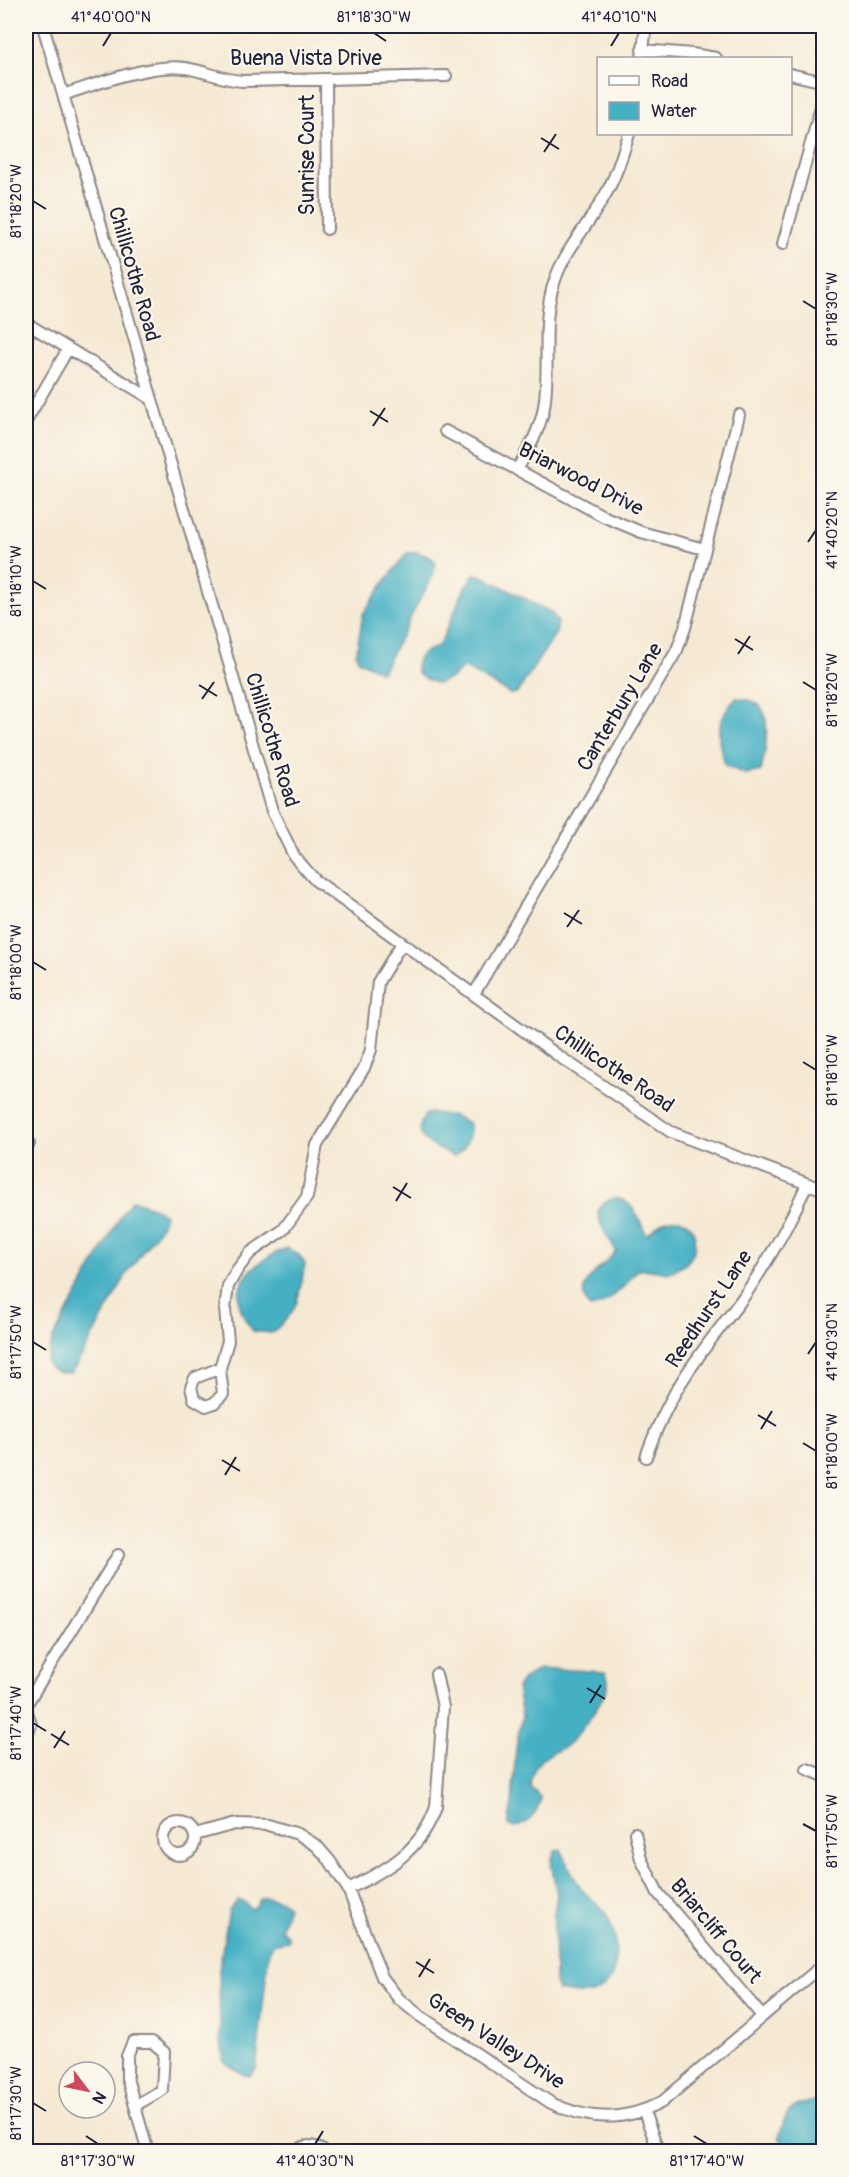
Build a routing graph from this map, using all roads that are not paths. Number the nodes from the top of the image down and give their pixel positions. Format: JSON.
{"nodes":[{"id":1,"x":43,"y":26,"type":"edge"},
{"id":2,"x":646,"y":26,"type":"edge"},
{"id":3,"x":642,"y":54,"type":"edge"},
{"id":4,"x":698,"y":57,"type":"edge"},
{"id":5,"x":792,"y":74,"type":"edge"},
{"id":6,"x":446,"y":76,"type":"dead end"},
{"id":7,"x":326,"y":80,"type":"junction"},
{"id":8,"x":824,"y":82,"type":"edge"},
{"id":9,"x":63,"y":96,"type":"junction"},
{"id":10,"x":824,"y":96,"type":"edge"},
{"id":11,"x":629,"y":135,"type":"edge"},
{"id":12,"x":327,"y":229,"type":"dead end"},
{"id":13,"x":783,"y":244,"type":"dead end"},
{"id":14,"x":26,"y":323,"type":"edge"},
{"id":15,"x":69,"y":349,"type":"junction"},
{"id":16,"x":150,"y":398,"type":"junction"},
{"id":17,"x":739,"y":416,"type":"dead end"},
{"id":18,"x":26,"y":422,"type":"edge"},
{"id":19,"x":445,"y":431,"type":"dead end"},
{"id":20,"x":517,"y":470,"type":"junction"},
{"id":21,"x":704,"y":549,"type":"junction"},
{"id":22,"x":402,"y":943,"type":"junction"},
{"id":23,"x":474,"y":994,"type":"junction"},
{"id":24,"x":807,"y":1184,"type":"junction"},
{"id":25,"x":824,"y":1191,"type":"edge"},
{"id":26,"x":220,"y":1368,"type":"dead end"},
{"id":27,"x":646,"y":1457,"type":"dead end"},
{"id":28,"x":118,"y":1555,"type":"dead end"},
{"id":29,"x":436,"y":1674,"type":"dead end"},
{"id":30,"x":26,"y":1706,"type":"edge"},
{"id":31,"x":26,"y":1735,"type":"edge"},
{"id":32,"x":807,"y":1769,"type":"dead end"},
{"id":33,"x":824,"y":1776,"type":"edge"},
{"id":34,"x":635,"y":1833,"type":"dead end"},
{"id":35,"x":195,"y":1835,"type":"dead end"},
{"id":36,"x":348,"y":1889,"type":"junction"},
{"id":37,"x":824,"y":1964,"type":"edge"},
{"id":38,"x":762,"y":2016,"type":"junction"},
{"id":39,"x":136,"y":2105,"type":"junction"},
{"id":40,"x":644,"y":2112,"type":"junction"},
{"id":41,"x":148,"y":2151,"type":"edge"},
{"id":42,"x":295,"y":2151,"type":"edge"},
{"id":43,"x":325,"y":2151,"type":"edge"},
{"id":44,"x":659,"y":2151,"type":"edge"}],
"edges":[{"from":1,"to":9,"type":"street","name":"Chillicothe Road"},
{"from":2,"to":3,"type":"street"},
{"from":3,"to":4,"type":"street"},
{"from":5,"to":8,"type":"street"},
{"from":6,"to":7,"type":"street","name":"Buena Vista Drive"},
{"from":7,"to":9,"type":"street","name":"Buena Vista Drive"},
{"from":7,"to":12,"type":"street","name":"Sunrise Court"},
{"from":9,"to":16,"type":"street","name":"Chillicothe Road"},
{"from":10,"to":13,"type":"street"},
{"from":11,"to":20,"type":"street"},
{"from":14,"to":15,"type":"street"},
{"from":15,"to":16,"type":"street"},
{"from":15,"to":18,"type":"street"},
{"from":16,"to":22,"type":"street","name":"Chillicothe Road"},
{"from":17,"to":21,"type":"street","name":"Canterbury Lane"},
{"from":19,"to":20,"type":"street","name":"Briarwood Drive"},
{"from":20,"to":21,"type":"street","name":"Briarwood Drive"},
{"from":21,"to":23,"type":"street","name":"Canterbury Lane"},
{"from":22,"to":23,"type":"street","name":"Chillicothe Road"},
{"from":22,"to":26,"type":"street"},
{"from":23,"to":24,"type":"street","name":"Chillicothe Road"},
{"from":24,"to":25,"type":"street","name":"Chillicothe Road"},
{"from":24,"to":27,"type":"street","name":"Reedhurst Lane"},
{"from":28,"to":30,"type":"street"},
{"from":29,"to":36,"type":"street"},
{"from":30,"to":31,"type":"street"},
{"from":32,"to":33,"type":"street"},
{"from":34,"to":38,"type":"street","name":"Briarcliff Court"},
{"from":35,"to":36,"type":"street","name":"Green Valley Drive"},
{"from":36,"to":40,"type":"street","name":"Green Valley Drive"},
{"from":37,"to":38,"type":"street","name":"Green Valley Drive"},
{"from":38,"to":40,"type":"street","name":"Green Valley Drive"},
{"from":39,"to":39,"type":"street"},
{"from":39,"to":41,"type":"street"},
{"from":40,"to":44,"type":"street"},
{"from":42,"to":43,"type":"street"}]}
